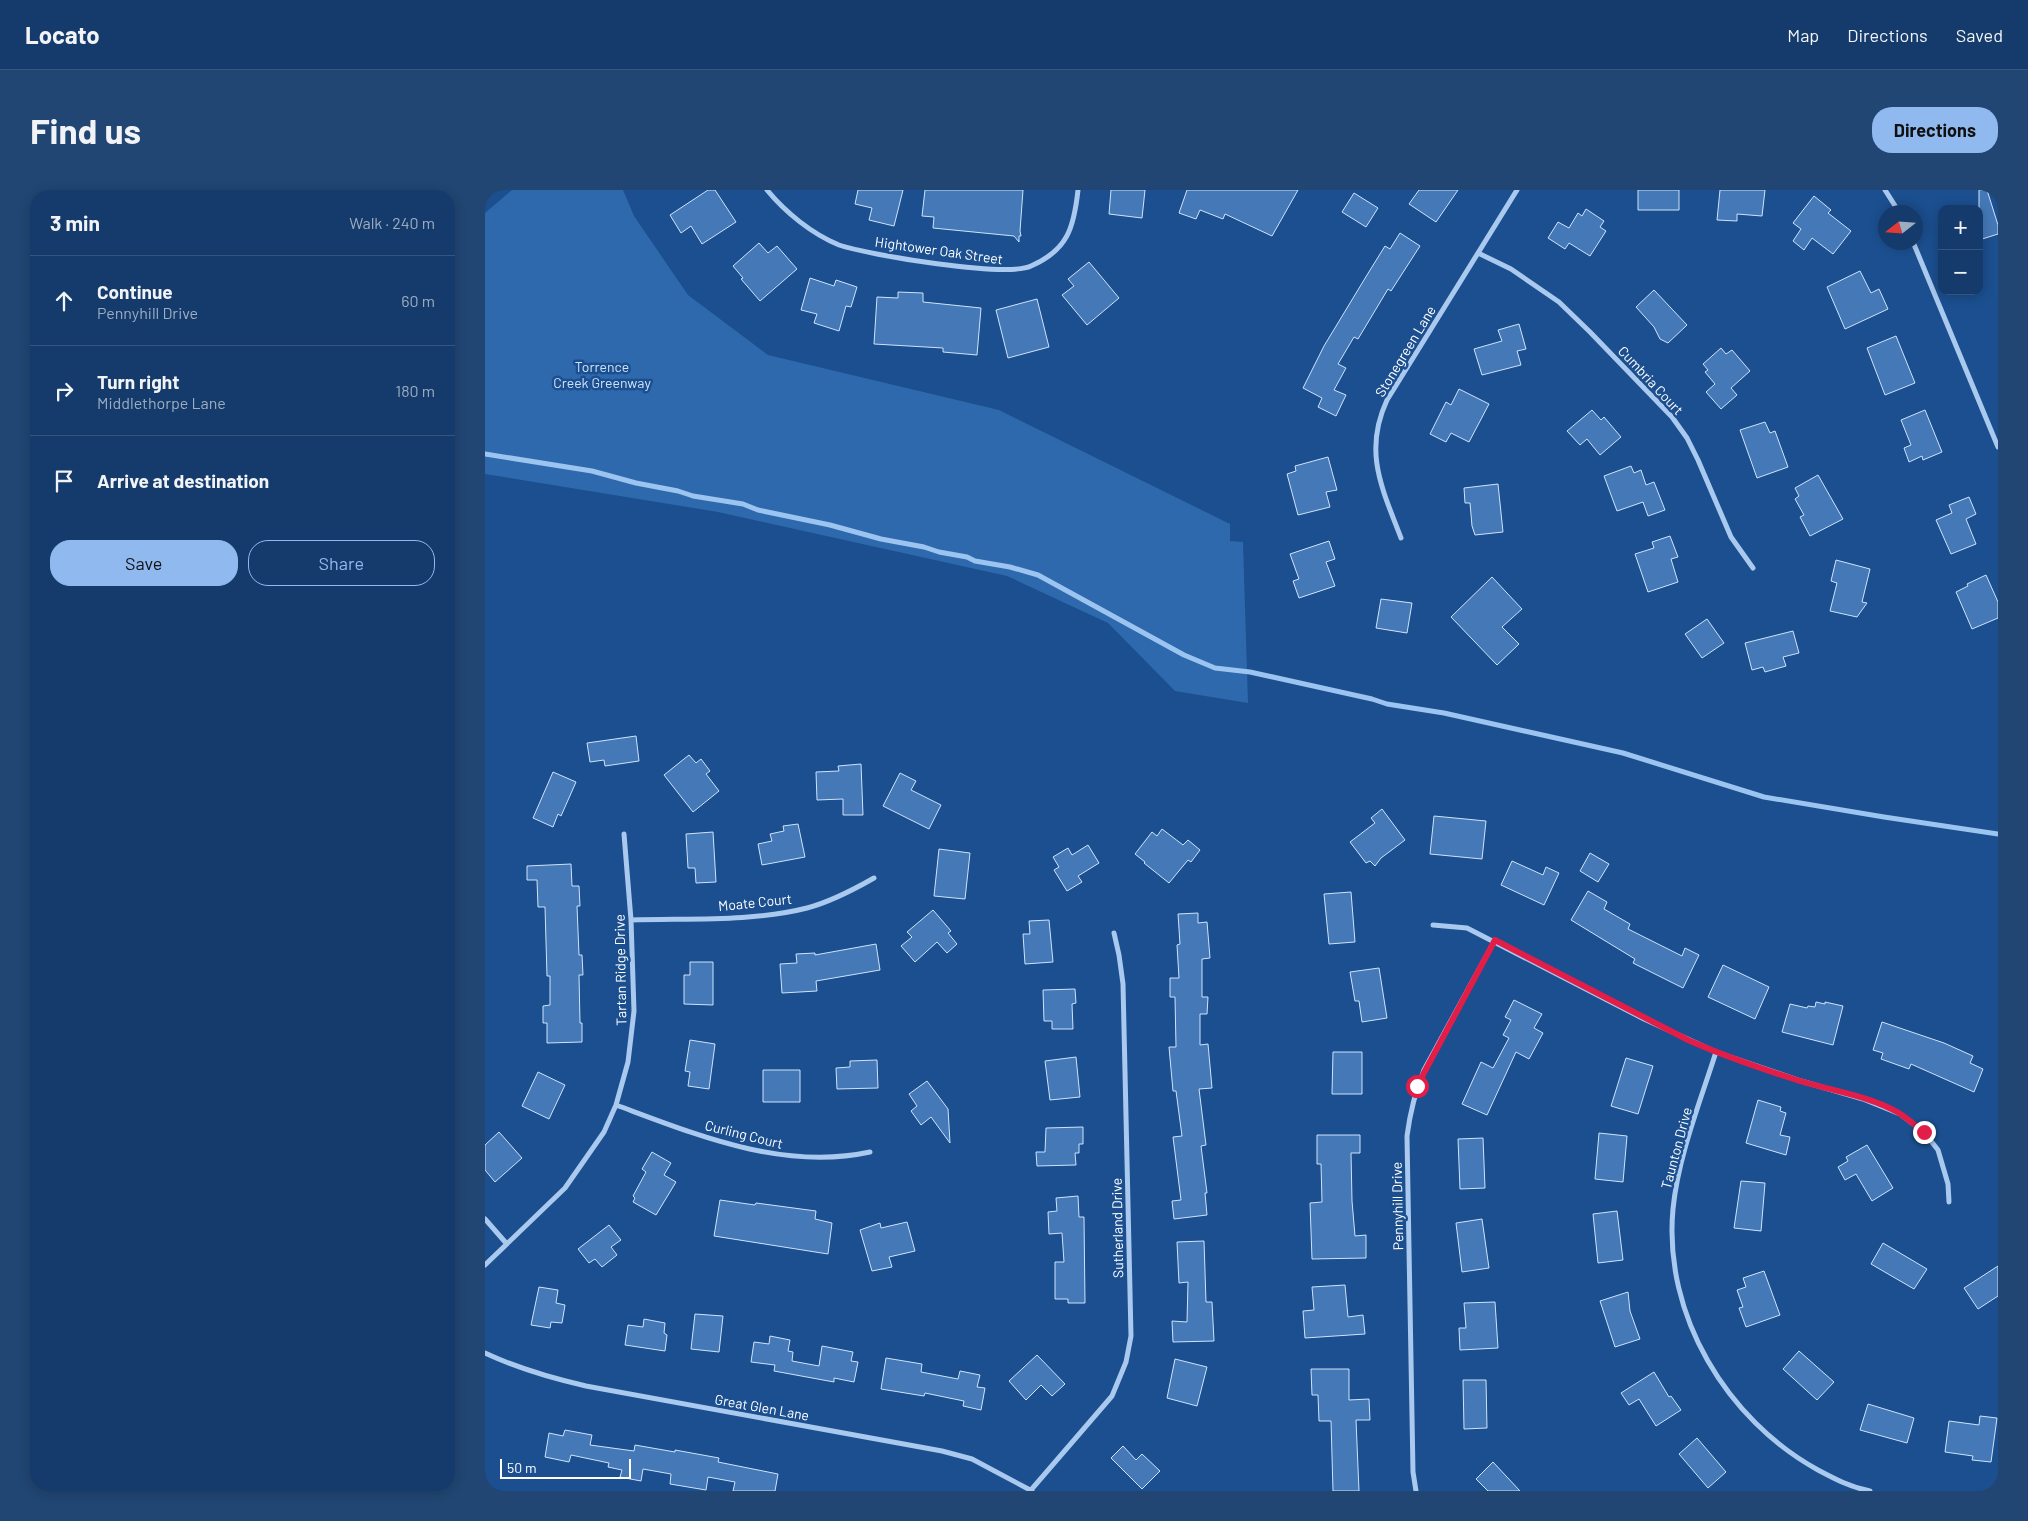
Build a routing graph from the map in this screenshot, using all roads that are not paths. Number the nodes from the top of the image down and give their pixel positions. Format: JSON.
{"nodes":[{"id":1,"x":767,"y":190,"type":"edge"},
{"id":2,"x":1078,"y":190,"type":"edge"},
{"id":3,"x":1517,"y":190,"type":"edge"},
{"id":4,"x":1885,"y":190,"type":"edge"},
{"id":5,"x":1895,"y":205,"type":"edge"},
{"id":6,"x":1916,"y":250,"type":"edge"},
{"id":7,"x":1478,"y":252,"type":"junction"},
{"id":8,"x":1998,"y":447,"type":"edge"},
{"id":9,"x":1401,"y":538,"type":"dead end"},
{"id":10,"x":1753,"y":568,"type":"dead end"},
{"id":11,"x":624,"y":834,"type":"dead end"},
{"id":12,"x":874,"y":878,"type":"dead end"},
{"id":13,"x":631,"y":920,"type":"junction"},
{"id":14,"x":1433,"y":925,"type":"dead end"},
{"id":15,"x":1114,"y":933,"type":"dead end"},
{"id":16,"x":1495,"y":940,"type":"junction"},
{"id":17,"x":1716,"y":1052,"type":"junction"},
{"id":18,"x":616,"y":1105,"type":"junction"},
{"id":19,"x":871,"y":1152,"type":"dead end"},
{"id":20,"x":1949,"y":1202,"type":"dead end"},
{"id":21,"x":485,"y":1219,"type":"edge"},
{"id":22,"x":506,"y":1243,"type":"junction"},
{"id":23,"x":485,"y":1265,"type":"edge"},
{"id":24,"x":485,"y":1353,"type":"edge"},
{"id":25,"x":1844,"y":1484,"type":"junction"},
{"id":26,"x":1032,"y":1491,"type":"edge"},
{"id":27,"x":1415,"y":1491,"type":"edge"},
{"id":28,"x":1842,"y":1491,"type":"edge"},
{"id":29,"x":1870,"y":1491,"type":"edge"}],
"edges":[{"from":1,"to":2,"type":"street","name":"Hightower Oak Street"},
{"from":3,"to":7,"type":"street","name":"Stonegreen Lane"},
{"from":4,"to":5,"type":"street"},
{"from":6,"to":8,"type":"street"},
{"from":7,"to":9,"type":"street","name":"Stonegreen Lane"},
{"from":7,"to":10,"type":"street","name":"Cumbria Court"},
{"from":11,"to":13,"type":"street","name":"Tartan Ridge Drive"},
{"from":12,"to":13,"type":"street","name":"Moate Court"},
{"from":13,"to":18,"type":"street","name":"Tartan Ridge Drive"},
{"from":14,"to":16,"type":"street"},
{"from":15,"to":26,"type":"street","name":"Sutherland Drive"},
{"from":16,"to":17,"type":"street"},
{"from":16,"to":27,"type":"street","name":"Pennyhill Drive"},
{"from":17,"to":20,"type":"street"},
{"from":17,"to":25,"type":"street","name":"Taunton Drive"},
{"from":18,"to":19,"type":"street","name":"Curling Court"},
{"from":18,"to":22,"type":"street","name":"Tartan Ridge Drive"},
{"from":21,"to":22,"type":"street"},
{"from":22,"to":23,"type":"street","name":"Tartan Ridge Drive"},
{"from":24,"to":26,"type":"street","name":"Great Glen Lane"},
{"from":25,"to":28,"type":"street"},
{"from":25,"to":29,"type":"street","name":"Taunton Drive"}]}
